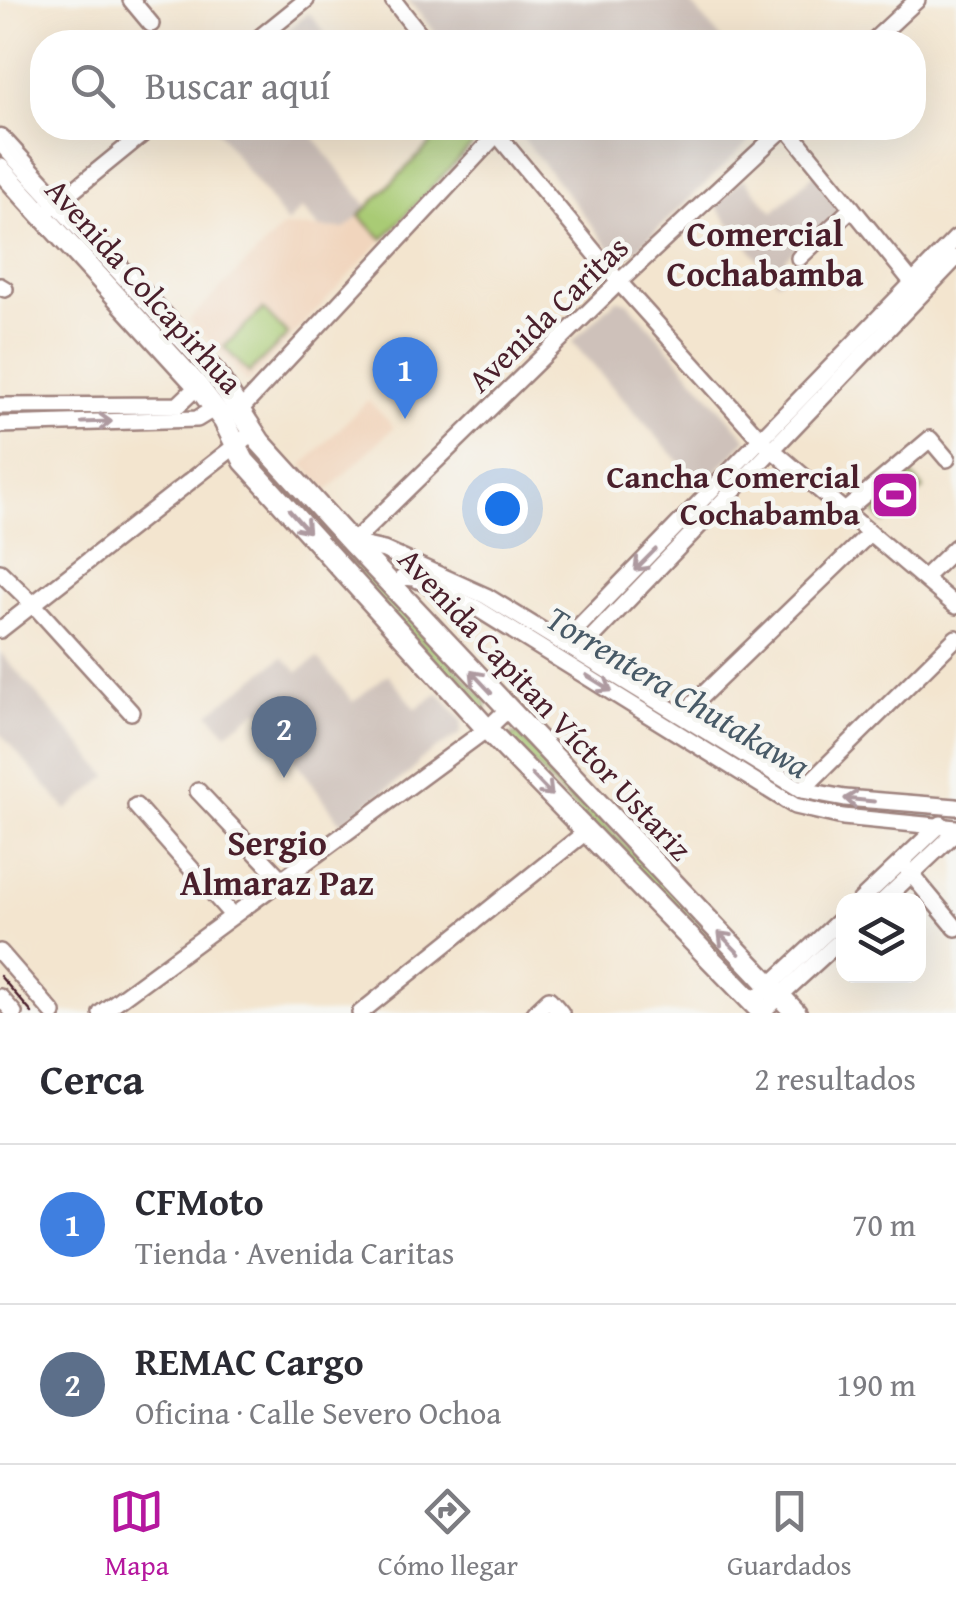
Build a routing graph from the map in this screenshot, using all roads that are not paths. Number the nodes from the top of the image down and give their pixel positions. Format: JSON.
{"nodes":[{"id":1,"x":131,"y":0,"type":"edge"},
{"id":2,"x":306,"y":0,"type":"edge"},
{"id":3,"x":393,"y":0,"type":"edge"},
{"id":4,"x":910,"y":2,"type":"edge"},
{"id":5,"x":151,"y":24,"type":"dead end"},
{"id":6,"x":269,"y":30,"type":"edge"},
{"id":7,"x":417,"y":30,"type":"edge"},
{"id":8,"x":883,"y":30,"type":"edge"},
{"id":9,"x":0,"y":139,"type":"edge"},
{"id":10,"x":135,"y":140,"type":"edge"},
{"id":11,"x":485,"y":140,"type":"edge"},
{"id":12,"x":502,"y":140,"type":"edge"},
{"id":13,"x":772,"y":140,"type":"edge"},
{"id":14,"x":795,"y":140,"type":"edge"},
{"id":15,"x":0,"y":170,"type":"edge"},
{"id":16,"x":852,"y":208,"type":"junction"},
{"id":17,"x":50,"y":209,"type":"junction"},
{"id":18,"x":956,"y":238,"type":"edge"},
{"id":19,"x":799,"y":258,"type":"dead end"},
{"id":20,"x":956,"y":258,"type":"edge"},
{"id":21,"x":620,"y":282,"type":"junction"},
{"id":22,"x":912,"y":282,"type":"junction"},
{"id":23,"x":198,"y":386,"type":"junction"},
{"id":24,"x":0,"y":406,"type":"edge"},
{"id":25,"x":214,"y":408,"type":"junction"},
{"id":26,"x":240,"y":410,"type":"junction"},
{"id":27,"x":0,"y":425,"type":"edge"},
{"id":28,"x":253,"y":432,"type":"junction"},
{"id":29,"x":766,"y":445,"type":"junction"},
{"id":30,"x":235,"y":447,"type":"junction"},
{"id":31,"x":947,"y":459,"type":"dead end"},
{"id":32,"x":845,"y":512,"type":"junction"},
{"id":33,"x":870,"y":534,"type":"junction"},
{"id":34,"x":352,"y":543,"type":"junction"},
{"id":35,"x":956,"y":547,"type":"edge"},
{"id":36,"x":0,"y":572,"type":"edge"},
{"id":37,"x":924,"y":578,"type":"junction"},
{"id":38,"x":392,"y":586,"type":"junction"},
{"id":39,"x":34,"y":604,"type":"junction"},
{"id":40,"x":956,"y":606,"type":"edge"},
{"id":41,"x":0,"y":630,"type":"edge"},
{"id":42,"x":956,"y":638,"type":"edge"},
{"id":43,"x":564,"y":642,"type":"junction"},
{"id":44,"x":579,"y":651,"type":"junction"},
{"id":45,"x":507,"y":710,"type":"junction"},
{"id":46,"x":131,"y":712,"type":"dead end"},
{"id":47,"x":682,"y":715,"type":"junction"},
{"id":48,"x":487,"y":728,"type":"junction"},
{"id":49,"x":802,"y":790,"type":"junction"},
{"id":50,"x":198,"y":791,"type":"dead end"},
{"id":51,"x":136,"y":806,"type":"dead end"},
{"id":52,"x":956,"y":807,"type":"edge"},
{"id":53,"x":950,"y":829,"type":"edge"},
{"id":54,"x":587,"y":830,"type":"junction"},
{"id":55,"x":906,"y":868,"type":"junction"},
{"id":56,"x":281,"y":879,"type":"junction"},
{"id":57,"x":870,"y":893,"type":"edge"},
{"id":58,"x":888,"y":893,"type":"edge"},
{"id":59,"x":232,"y":915,"type":"junction"},
{"id":60,"x":836,"y":925,"type":"edge"},
{"id":61,"x":956,"y":928,"type":"edge"},
{"id":62,"x":836,"y":943,"type":"edge"},
{"id":63,"x":0,"y":952,"type":"edge"},
{"id":64,"x":775,"y":990,"type":"junction"},
{"id":65,"x":0,"y":997,"type":"edge"},
{"id":66,"x":759,"y":1009,"type":"edge"},
{"id":67,"x":14,"y":1013,"type":"edge"},
{"id":68,"x":53,"y":1013,"type":"edge"},
{"id":69,"x":101,"y":1013,"type":"edge"},
{"id":70,"x":360,"y":1013,"type":"edge"},
{"id":71,"x":534,"y":1013,"type":"edge"},
{"id":72,"x":561,"y":1013,"type":"edge"},
{"id":73,"x":796,"y":1013,"type":"edge"}],
"edges":[{"from":1,"to":5,"type":"street"},
{"from":2,"to":6,"type":"street"},
{"from":3,"to":7,"type":"street"},
{"from":4,"to":8,"type":"street"},
{"from":9,"to":17,"type":"main road","name":"Avenida Colcapirhua"},
{"from":10,"to":17,"type":"street"},
{"from":11,"to":26,"type":"street"},
{"from":12,"to":21,"type":"street"},
{"from":13,"to":21,"type":"street","name":"Avenida Caritas"},
{"from":14,"to":16,"type":"street"},
{"from":15,"to":17,"type":"main road","name":"Avenida Colcapirhua"},
{"from":16,"to":19,"type":"street"},
{"from":16,"to":22,"type":"street"},
{"from":17,"to":23,"type":"main road","name":"Avenida Colcapirhua"},
{"from":17,"to":26,"type":"main road","name":"Avenida Colcapirhua"},
{"from":18,"to":22,"type":"street"},
{"from":20,"to":29,"type":"street"},
{"from":21,"to":29,"type":"street"},
{"from":21,"to":34,"type":"street","name":"Avenida Caritas"},
{"from":22,"to":29,"type":"street"},
{"from":23,"to":24,"type":"street"},
{"from":23,"to":25,"type":"main road","name":"Avenida Colcapirhua"},
{"from":27,"to":25,"type":"street","one_way":true},
{"from":25,"to":30,"type":"main road","name":"Avenida Colcapirhua"},
{"from":26,"to":28,"type":"main road","name":"Avenida Colcapirhua"},
{"from":28,"to":30,"type":"street"},
{"from":28,"to":34,"type":"main road","name":"Avenida Capitan Víctor Ustariz"},
{"from":29,"to":32,"type":"street"},
{"from":29,"to":43,"type":"street","one_way":true},
{"from":29,"to":44,"type":"street"},
{"from":30,"to":39,"type":"street"},
{"from":30,"to":48,"type":"main road","name":"Avenida Capitan Víctor Ustariz","one_way":true},
{"from":31,"to":32,"type":"street"},
{"from":32,"to":33,"type":"street"},
{"from":33,"to":37,"type":"street"},
{"from":33,"to":47,"type":"street"},
{"from":34,"to":38,"type":"main road","name":"Avenida Capitan Víctor Ustariz"},
{"from":34,"to":43,"type":"street"},
{"from":35,"to":37,"type":"street"},
{"from":36,"to":39,"type":"street"},
{"from":37,"to":40,"type":"street"},
{"from":45,"to":38,"type":"main road","name":"Avenida Capitan Víctor Ustariz","one_way":true},
{"from":38,"to":53,"type":"street","one_way":true},
{"from":39,"to":41,"type":"street"},
{"from":39,"to":46,"type":"street"},
{"from":42,"to":49,"type":"street"},
{"from":43,"to":44,"type":"street"},
{"from":44,"to":47,"type":"street"},
{"from":45,"to":48,"type":"street"},
{"from":64,"to":45,"type":"main road","name":"Avenida Capitan Víctor Ustariz","one_way":true},
{"from":47,"to":49,"type":"street"},
{"from":48,"to":54,"type":"main road","name":"Avenida Capitan Víctor Ustariz","one_way":true},
{"from":48,"to":56,"type":"street"},
{"from":52,"to":49,"type":"street","one_way":true},
{"from":50,"to":56,"type":"street"},
{"from":51,"to":59,"type":"street"},
{"from":52,"to":53,"type":"street"},
{"from":53,"to":55,"type":"street"},
{"from":54,"to":66,"type":"main road","name":"Avenida Capitan Víctor Ustariz"},
{"from":54,"to":70,"type":"street"},
{"from":55,"to":57,"type":"street"},
{"from":55,"to":58,"type":"street"},
{"from":55,"to":61,"type":"street"},
{"from":56,"to":59,"type":"street"},
{"from":59,"to":69,"type":"street"},
{"from":60,"to":64,"type":"street"},
{"from":62,"to":64,"type":"street"},
{"from":63,"to":68,"type":"street"},
{"from":64,"to":66,"type":"street"},
{"from":64,"to":73,"type":"main road","name":"Avenida Capitan Víctor Ustariz"},
{"from":65,"to":67,"type":"street"},
{"from":71,"to":72,"type":"street"}]}
